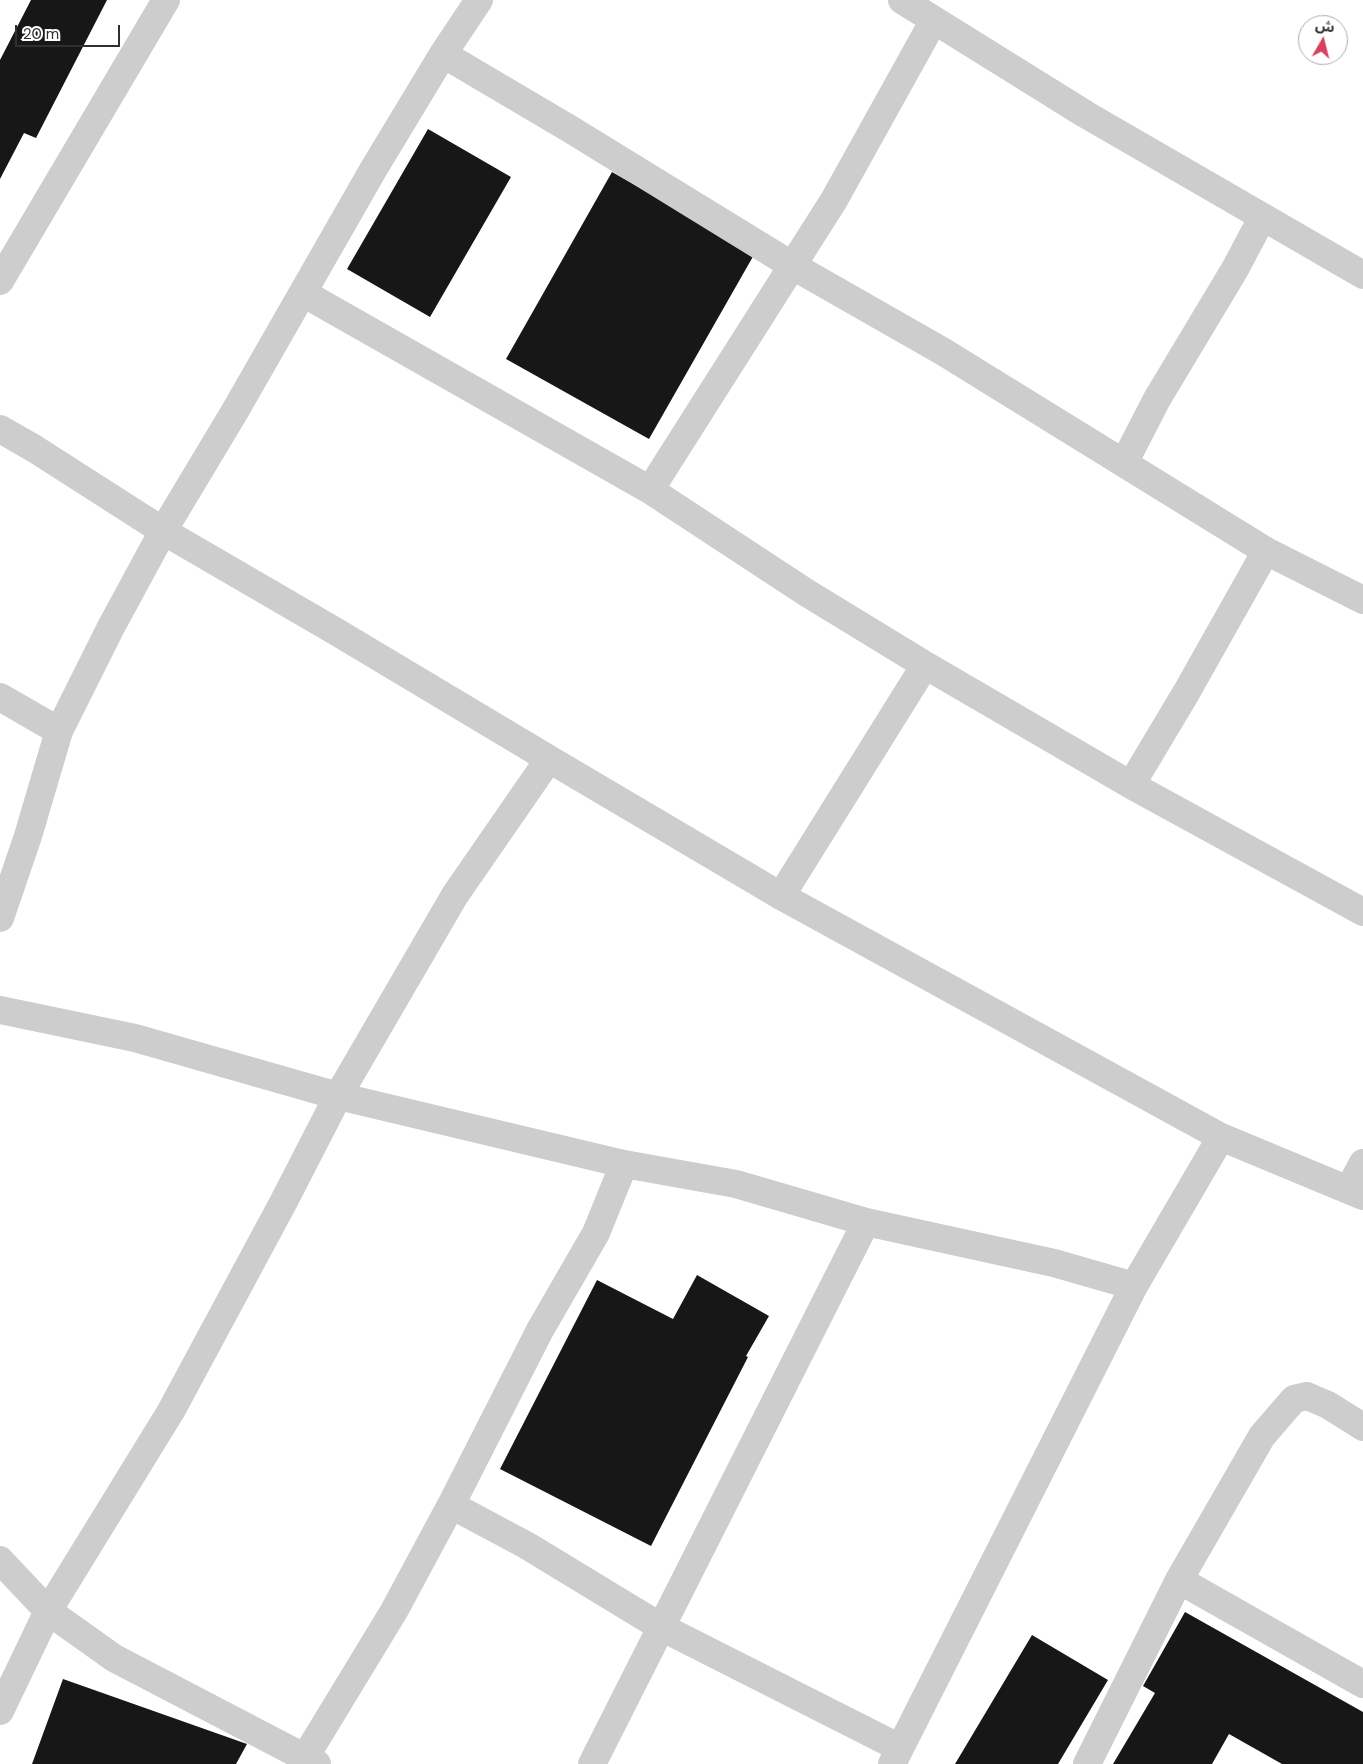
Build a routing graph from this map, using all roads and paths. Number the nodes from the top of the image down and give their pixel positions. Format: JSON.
{"nodes":[{"id":1,"x":166,"y":0,"type":"edge"},
{"id":2,"x":478,"y":0,"type":"edge"},
{"id":3,"x":902,"y":0,"type":"edge"},
{"id":4,"x":934,"y":20,"type":"junction"},
{"id":5,"x":444,"y":54,"type":"junction"},
{"id":6,"x":1262,"y":218,"type":"junction"},
{"id":7,"x":793,"y":266,"type":"junction"},
{"id":8,"x":1363,"y":275,"type":"edge"},
{"id":9,"x":0,"y":281,"type":"edge"},
{"id":10,"x":303,"y":293,"type":"junction"},
{"id":11,"x":0,"y":429,"type":"edge"},
{"id":12,"x":1124,"y":462,"type":"junction"},
{"id":13,"x":650,"y":490,"type":"junction"},
{"id":14,"x":163,"y":531,"type":"junction"},
{"id":15,"x":1266,"y":551,"type":"junction"},
{"id":16,"x":1363,"y":600,"type":"edge"},
{"id":17,"x":925,"y":665,"type":"junction"},
{"id":18,"x":0,"y":697,"type":"edge"},
{"id":19,"x":59,"y":731,"type":"junction"},
{"id":20,"x":549,"y":760,"type":"junction"},
{"id":21,"x":1131,"y":784,"type":"junction"},
{"id":22,"x":781,"y":896,"type":"junction"},
{"id":23,"x":1363,"y":912,"type":"edge"},
{"id":24,"x":0,"y":918,"type":"edge"},
{"id":25,"x":0,"y":1010,"type":"edge"},
{"id":26,"x":338,"y":1096,"type":"junction"},
{"id":27,"x":1221,"y":1137,"type":"junction"},
{"id":28,"x":1363,"y":1163,"type":"edge"},
{"id":29,"x":624,"y":1164,"type":"junction"},
{"id":30,"x":1356,"y":1192,"type":"edge"},
{"id":31,"x":866,"y":1222,"type":"junction"},
{"id":32,"x":1134,"y":1286,"type":"junction"},
{"id":33,"x":1363,"y":1427,"type":"edge"},
{"id":34,"x":451,"y":1505,"type":"junction"},
{"id":35,"x":0,"y":1560,"type":"edge"},
{"id":36,"x":1179,"y":1580,"type":"junction"},
{"id":37,"x":48,"y":1611,"type":"junction"},
{"id":38,"x":661,"y":1627,"type":"junction"},
{"id":39,"x":1363,"y":1684,"type":"edge"},
{"id":40,"x":0,"y":1711,"type":"edge"},
{"id":41,"x":896,"y":1756,"type":"edge"},
{"id":42,"x":308,"y":1762,"type":"edge"},
{"id":43,"x":592,"y":1764,"type":"edge"},
{"id":44,"x":1087,"y":1764,"type":"edge"}],
"edges":[{"from":1,"to":9,"type":"street"},
{"from":2,"to":5,"type":"street"},
{"from":3,"to":4,"type":"street"},
{"from":4,"to":6,"type":"street"},
{"from":4,"to":7,"type":"street"},
{"from":5,"to":7,"type":"street"},
{"from":5,"to":10,"type":"street"},
{"from":6,"to":8,"type":"street"},
{"from":6,"to":12,"type":"street"},
{"from":7,"to":12,"type":"street"},
{"from":7,"to":13,"type":"street"},
{"from":10,"to":13,"type":"street"},
{"from":10,"to":14,"type":"street"},
{"from":11,"to":14,"type":"street"},
{"from":12,"to":15,"type":"street"},
{"from":13,"to":17,"type":"street"},
{"from":14,"to":19,"type":"street"},
{"from":14,"to":20,"type":"street"},
{"from":15,"to":16,"type":"street"},
{"from":15,"to":21,"type":"street"},
{"from":17,"to":21,"type":"street"},
{"from":17,"to":22,"type":"street"},
{"from":18,"to":19,"type":"street"},
{"from":19,"to":24,"type":"street"},
{"from":20,"to":22,"type":"street"},
{"from":20,"to":26,"type":"street"},
{"from":21,"to":23,"type":"street"},
{"from":22,"to":27,"type":"street"},
{"from":25,"to":26,"type":"street"},
{"from":26,"to":29,"type":"street"},
{"from":26,"to":37,"type":"street"},
{"from":27,"to":30,"type":"street"},
{"from":27,"to":32,"type":"street"},
{"from":28,"to":30,"type":"street"},
{"from":29,"to":31,"type":"street"},
{"from":29,"to":34,"type":"street"},
{"from":31,"to":32,"type":"street"},
{"from":31,"to":38,"type":"street"},
{"from":32,"to":41,"type":"street"},
{"from":33,"to":36,"type":"street"},
{"from":34,"to":38,"type":"street"},
{"from":34,"to":42,"type":"street"},
{"from":35,"to":37,"type":"street"},
{"from":36,"to":39,"type":"street"},
{"from":36,"to":44,"type":"street"},
{"from":37,"to":40,"type":"street"},
{"from":37,"to":42,"type":"street"},
{"from":38,"to":41,"type":"street"},
{"from":38,"to":43,"type":"street"}]}
